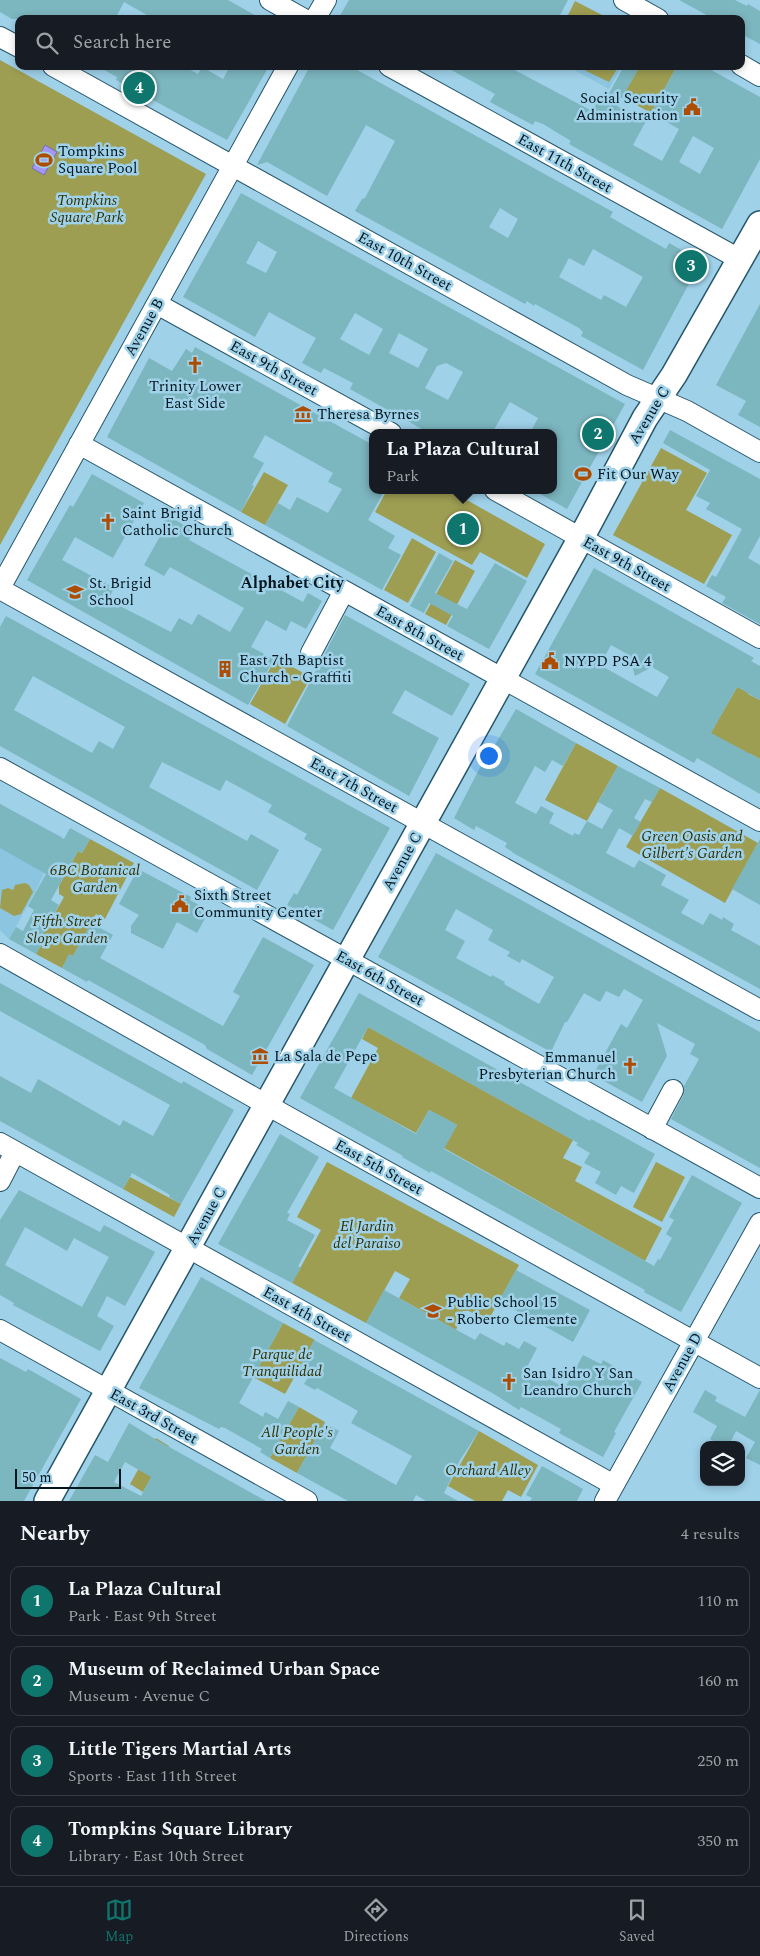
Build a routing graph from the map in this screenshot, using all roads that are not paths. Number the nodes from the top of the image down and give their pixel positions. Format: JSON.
{"nodes":[{"id":1,"x":270,"y":0,"type":"edge"},
{"id":2,"x":326,"y":0,"type":"edge"},
{"id":3,"x":624,"y":0,"type":"edge"},
{"id":4,"x":297,"y":15,"type":"edge"},
{"id":5,"x":317,"y":15,"type":"edge"},
{"id":6,"x":651,"y":15,"type":"edge"},
{"id":7,"x":0,"y":37,"type":"edge"},
{"id":8,"x":15,"y":46,"type":"edge"},
{"id":9,"x":745,"y":67,"type":"edge"},
{"id":10,"x":60,"y":70,"type":"edge"},
{"id":11,"x":286,"y":70,"type":"edge"},
{"id":12,"x":396,"y":70,"type":"edge"},
{"id":13,"x":760,"y":76,"type":"edge"},
{"id":14,"x":233,"y":166,"type":"junction"},
{"id":15,"x":760,"y":224,"type":"edge"},
{"id":16,"x":741,"y":260,"type":"junction"},
{"id":17,"x":157,"y":304,"type":"junction"},
{"id":18,"x":658,"y":398,"type":"junction"},
{"id":19,"x":383,"y":429,"type":"edge"},
{"id":20,"x":79,"y":444,"type":"junction"},
{"id":21,"x":760,"y":452,"type":"edge"},
{"id":22,"x":502,"y":494,"type":"edge"},
{"id":23,"x":581,"y":538,"type":"junction"},
{"id":24,"x":0,"y":589,"type":"edge"},
{"id":25,"x":344,"y":591,"type":"junction"},
{"id":26,"x":760,"y":638,"type":"edge"},
{"id":27,"x":311,"y":653,"type":"dead end"},
{"id":28,"x":503,"y":679,"type":"junction"},
{"id":29,"x":0,"y":768,"type":"edge"},
{"id":30,"x":760,"y":821,"type":"edge"},
{"id":31,"x":423,"y":824,"type":"junction"},
{"id":32,"x":0,"y":954,"type":"edge"},
{"id":33,"x":347,"y":960,"type":"junction"},
{"id":34,"x":760,"y":1010,"type":"edge"},
{"id":35,"x":673,"y":1090,"type":"dead end"},
{"id":36,"x":267,"y":1105,"type":"junction"},
{"id":37,"x":652,"y":1129,"type":"junction"},
{"id":38,"x":8,"y":1148,"type":"edge"},
{"id":39,"x":0,"y":1181,"type":"edge"},
{"id":40,"x":760,"y":1188,"type":"edge"},
{"id":41,"x":760,"y":1223,"type":"edge"},
{"id":42,"x":188,"y":1247,"type":"junction"},
{"id":43,"x":0,"y":1330,"type":"edge"},
{"id":44,"x":694,"y":1341,"type":"junction"},
{"id":45,"x":760,"y":1378,"type":"edge"},
{"id":46,"x":108,"y":1390,"type":"junction"},
{"id":47,"x":610,"y":1493,"type":"edge"},
{"id":48,"x":47,"y":1501,"type":"edge"},
{"id":49,"x":307,"y":1501,"type":"edge"}],
"edges":[{"from":1,"to":4,"type":"street"},
{"from":2,"to":5,"type":"street"},
{"from":3,"to":6,"type":"street"},
{"from":7,"to":8,"type":"street"},
{"from":9,"to":13,"type":"street"},
{"from":10,"to":14,"type":"street","name":"East 10th Street"},
{"from":11,"to":14,"type":"street","name":"Avenue B"},
{"from":12,"to":16,"type":"street","name":"East 11th Street"},
{"from":14,"to":17,"type":"street","name":"Avenue B"},
{"from":14,"to":18,"type":"street","name":"East 10th Street"},
{"from":15,"to":16,"type":"main road","name":"Avenue C"},
{"from":16,"to":18,"type":"main road","name":"Avenue C"},
{"from":17,"to":19,"type":"street","name":"East 9th Street"},
{"from":17,"to":20,"type":"street","name":"Avenue B"},
{"from":18,"to":21,"type":"street","name":"East 10th Street"},
{"from":18,"to":23,"type":"main road","name":"Avenue C"},
{"from":20,"to":24,"type":"street","name":"Avenue B"},
{"from":20,"to":25,"type":"street","name":"East 8th Street"},
{"from":22,"to":23,"type":"street","name":"East 9th Street"},
{"from":23,"to":26,"type":"street","name":"East 9th Street"},
{"from":23,"to":28,"type":"main road","name":"Avenue C"},
{"from":24,"to":31,"type":"street","name":"East 7th Street"},
{"from":25,"to":27,"type":"street"},
{"from":25,"to":28,"type":"street","name":"East 8th Street"},
{"from":28,"to":30,"type":"street","name":"East 8th Street"},
{"from":28,"to":31,"type":"main road","name":"Avenue C"},
{"from":29,"to":33,"type":"street","name":"East 6th Street"},
{"from":31,"to":33,"type":"main road","name":"Avenue C"},
{"from":31,"to":34,"type":"street","name":"East 7th Street"},
{"from":32,"to":36,"type":"street","name":"East 5th Street"},
{"from":33,"to":36,"type":"main road","name":"Avenue C"},
{"from":33,"to":37,"type":"street","name":"East 6th Street"},
{"from":35,"to":37,"type":"street"},
{"from":36,"to":42,"type":"main road","name":"Avenue C"},
{"from":36,"to":44,"type":"street","name":"East 5th Street"},
{"from":37,"to":40,"type":"street","name":"East 6th Street"},
{"from":38,"to":39,"type":"street"},
{"from":38,"to":42,"type":"street","name":"East 4th Street"},
{"from":41,"to":44,"type":"street","name":"Avenue D"},
{"from":42,"to":46,"type":"main road","name":"Avenue C"},
{"from":42,"to":47,"type":"street","name":"East 4th Street"},
{"from":43,"to":46,"type":"street","name":"East 3rd Street"},
{"from":44,"to":45,"type":"street","name":"East 5th Street"},
{"from":44,"to":47,"type":"street","name":"Avenue D"},
{"from":46,"to":48,"type":"main road","name":"Avenue C"},
{"from":46,"to":49,"type":"street","name":"East 3rd Street"}]}
